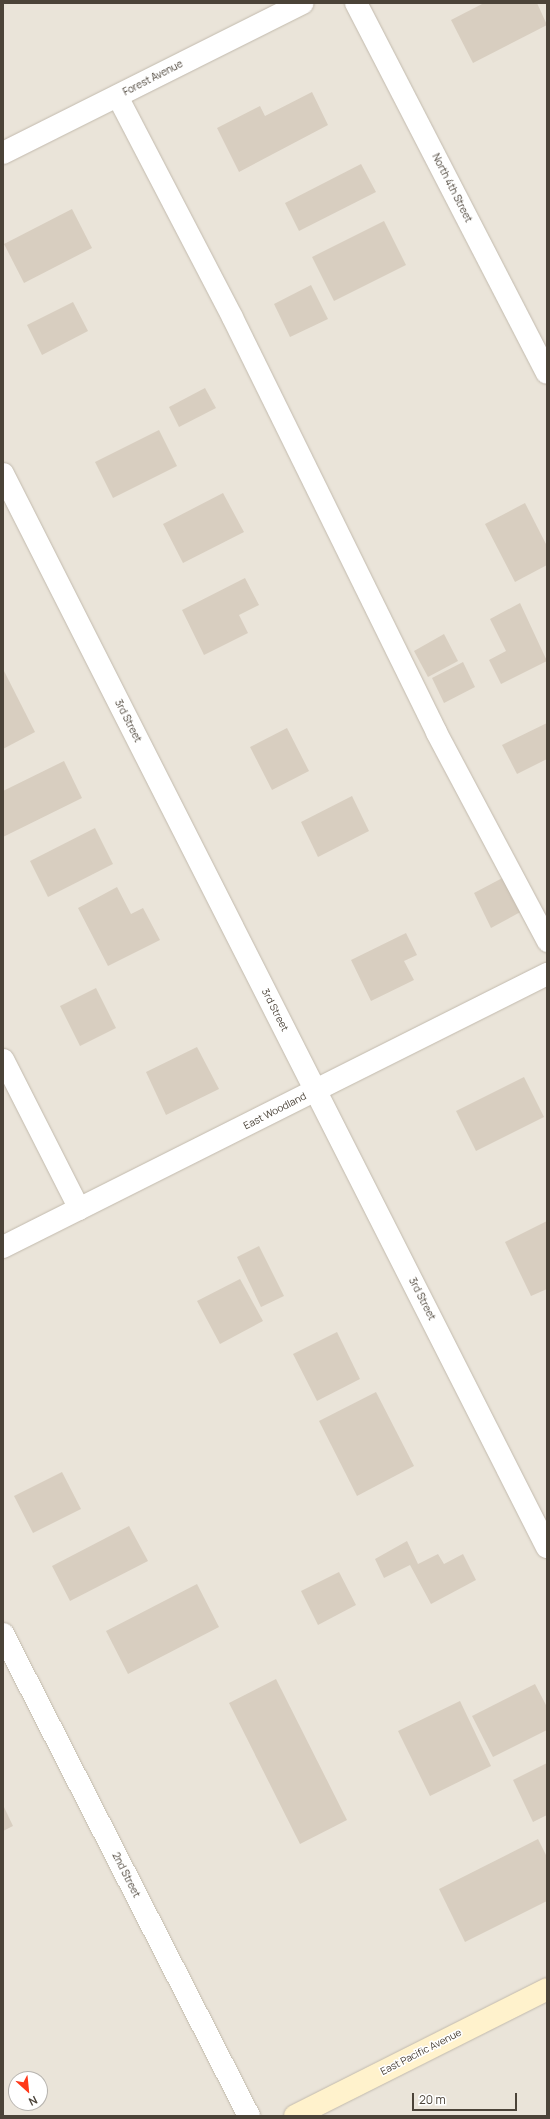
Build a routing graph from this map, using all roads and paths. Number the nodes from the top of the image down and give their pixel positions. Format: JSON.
{"nodes":[{"id":1,"x":303,"y":3,"type":"edge"},
{"id":2,"x":356,"y":3,"type":"edge"},
{"id":3,"x":118,"y":96,"type":"junction"},
{"id":4,"x":3,"y":153,"type":"edge"},
{"id":5,"x":547,"y":373,"type":"edge"},
{"id":6,"x":3,"y":474,"type":"edge"},
{"id":7,"x":547,"y":941,"type":"edge"},
{"id":8,"x":547,"y":974,"type":"edge"},
{"id":9,"x":3,"y":1059,"type":"edge"},
{"id":10,"x":316,"y":1090,"type":"junction"},
{"id":11,"x":79,"y":1209,"type":"junction"},
{"id":12,"x":3,"y":1247,"type":"edge"},
{"id":13,"x":547,"y":1547,"type":"edge"},
{"id":14,"x":3,"y":1634,"type":"edge"},
{"id":15,"x":547,"y":1989,"type":"edge"},
{"id":16,"x":248,"y":2116,"type":"edge"},
{"id":17,"x":295,"y":2116,"type":"edge"}],
"edges":[{"from":1,"to":3,"type":"street","name":"Forest Avenue"},
{"from":2,"to":5,"type":"street","name":"North 4th Street"},
{"from":3,"to":4,"type":"street","name":"Forest Avenue"},
{"from":3,"to":7,"type":"lane"},
{"from":6,"to":10,"type":"street","name":"3rd Street"},
{"from":8,"to":10,"type":"street","name":"East Woodland"},
{"from":9,"to":11,"type":"lane"},
{"from":10,"to":11,"type":"street","name":"East Woodland"},
{"from":10,"to":13,"type":"street","name":"3rd Street"},
{"from":11,"to":12,"type":"street","name":"East Woodland"},
{"from":14,"to":16,"type":"street","name":"2nd Street"},
{"from":15,"to":17,"type":"main road","name":"East Pacific Avenue"}]}
